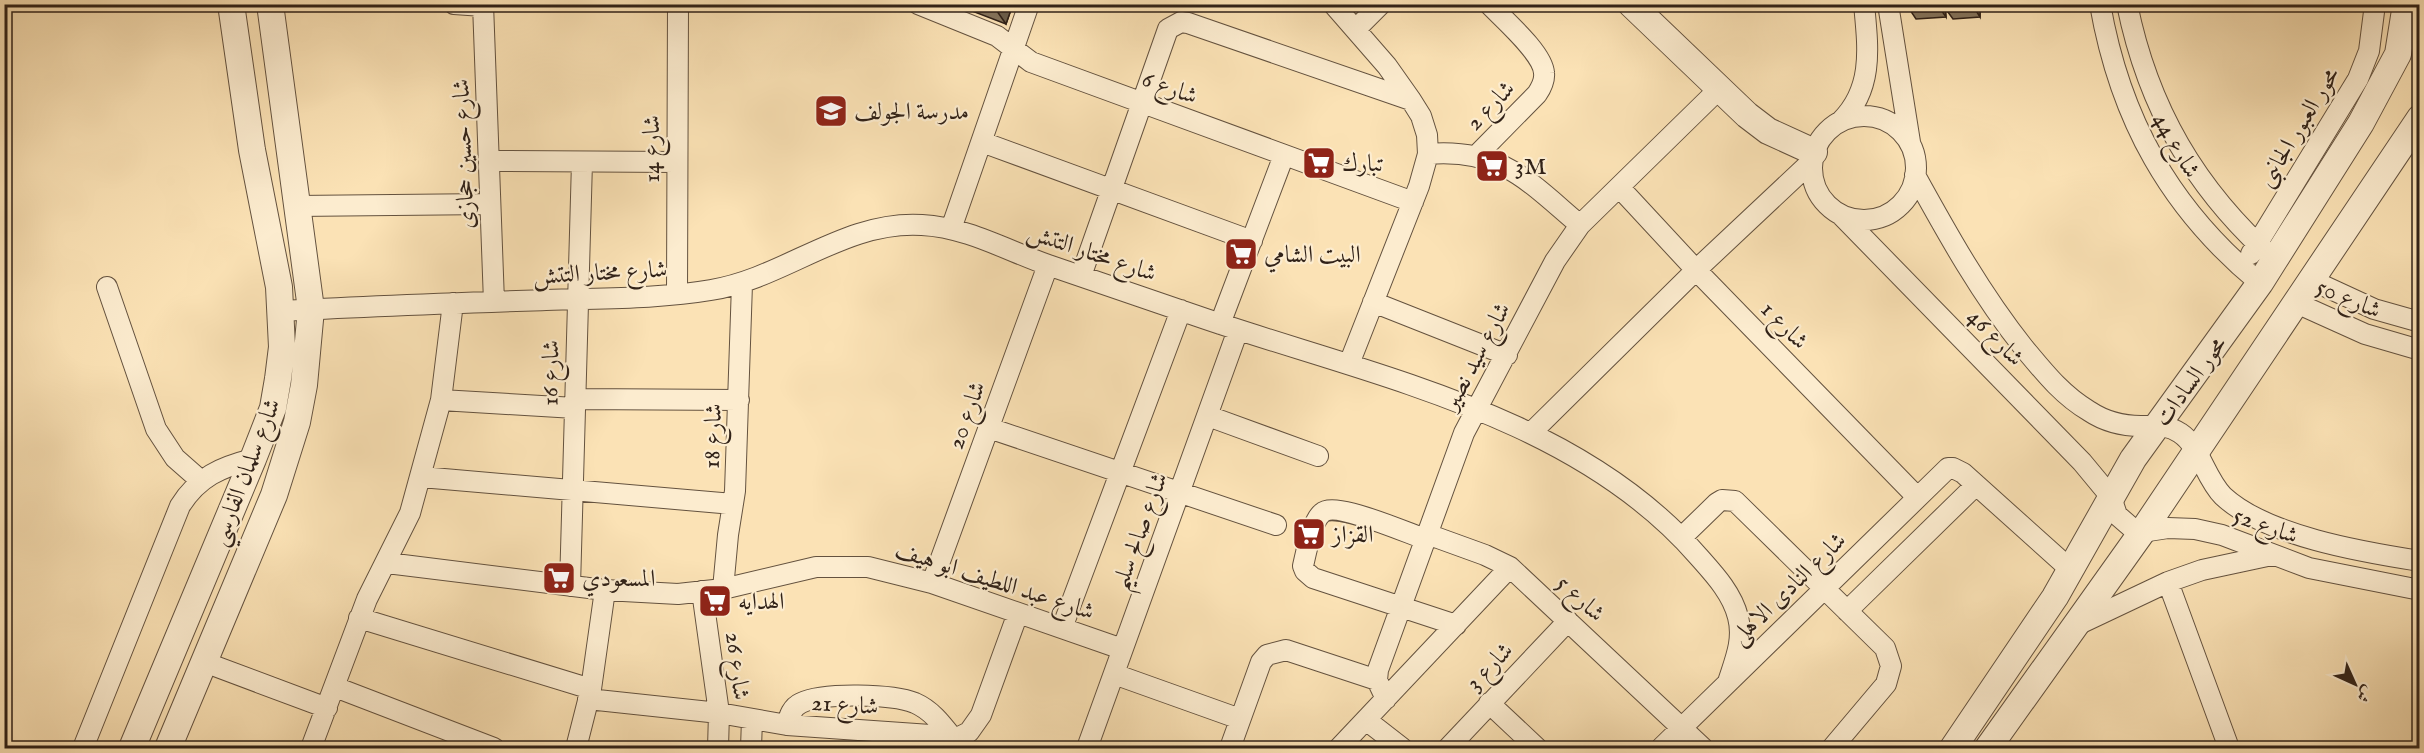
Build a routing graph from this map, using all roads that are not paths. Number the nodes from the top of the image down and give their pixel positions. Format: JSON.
{"nodes":[{"id":1,"x":231,"y":4,"type":"edge"},
{"id":2,"x":270,"y":4,"type":"edge"},
{"id":3,"x":454,"y":4,"type":"edge"},
{"id":4,"x":678,"y":4,"type":"edge"},
{"id":5,"x":918,"y":4,"type":"edge"},
{"id":6,"x":1029,"y":4,"type":"edge"},
{"id":7,"x":1334,"y":4,"type":"edge"},
{"id":8,"x":1381,"y":4,"type":"edge"},
{"id":9,"x":1489,"y":4,"type":"edge"},
{"id":10,"x":1630,"y":4,"type":"edge"},
{"id":11,"x":1864,"y":4,"type":"edge"},
{"id":12,"x":1888,"y":4,"type":"edge"},
{"id":13,"x":2100,"y":4,"type":"edge"},
{"id":14,"x":2127,"y":4,"type":"edge"},
{"id":15,"x":2375,"y":4,"type":"edge"},
{"id":16,"x":2406,"y":4,"type":"edge"},
{"id":17,"x":483,"y":5,"type":"edge"},
{"id":18,"x":1356,"y":29,"type":"junction"},
{"id":19,"x":1014,"y":48,"type":"junction"},
{"id":20,"x":1718,"y":90,"type":"junction"},
{"id":21,"x":1411,"y":100,"type":"junction"},
{"id":22,"x":1142,"y":104,"type":"junction"},
{"id":23,"x":2420,"y":118,"type":"edge"},
{"id":24,"x":1841,"y":121,"type":"junction"},
{"id":25,"x":982,"y":142,"type":"junction"},
{"id":26,"x":1911,"y":144,"type":"junction"},
{"id":27,"x":1428,"y":154,"type":"junction"},
{"id":28,"x":1284,"y":155,"type":"junction"},
{"id":29,"x":1477,"y":155,"type":"junction"},
{"id":30,"x":1812,"y":157,"type":"junction"},
{"id":31,"x":489,"y":161,"type":"junction"},
{"id":32,"x":582,"y":162,"type":"junction"},
{"id":33,"x":677,"y":162,"type":"junction"},
{"id":34,"x":1916,"y":175,"type":"junction"},
{"id":35,"x":1619,"y":187,"type":"junction"},
{"id":36,"x":1112,"y":190,"type":"junction"},
{"id":37,"x":1413,"y":202,"type":"junction"},
{"id":38,"x":490,"y":204,"type":"junction"},
{"id":39,"x":296,"y":206,"type":"junction"},
{"id":40,"x":1841,"y":215,"type":"junction"},
{"id":41,"x":1580,"y":225,"type":"junction"},
{"id":42,"x":951,"y":229,"type":"junction"},
{"id":43,"x":1252,"y":241,"type":"junction"},
{"id":44,"x":2266,"y":252,"type":"junction"},
{"id":45,"x":1048,"y":265,"type":"junction"},
{"id":46,"x":1696,"y":270,"type":"junction"},
{"id":47,"x":2251,"y":275,"type":"junction"},
{"id":48,"x":1081,"y":276,"type":"junction"},
{"id":49,"x":2309,"y":279,"type":"junction"},
{"id":50,"x":742,"y":284,"type":"junction"},
{"id":51,"x":107,"y":287,"type":"dead end"},
{"id":52,"x":677,"y":294,"type":"junction"},
{"id":53,"x":578,"y":299,"type":"junction"},
{"id":54,"x":494,"y":302,"type":"junction"},
{"id":55,"x":1373,"y":302,"type":"junction"},
{"id":56,"x":2294,"y":302,"type":"junction"},
{"id":57,"x":453,"y":303,"type":"junction"},
{"id":58,"x":311,"y":309,"type":"junction"},
{"id":59,"x":281,"y":310,"type":"junction"},
{"id":60,"x":1181,"y":310,"type":"junction"},
{"id":61,"x":2420,"y":322,"type":"edge"},
{"id":62,"x":1229,"y":327,"type":"junction"},
{"id":63,"x":2420,"y":350,"type":"edge"},
{"id":64,"x":1507,"y":355,"type":"junction"},
{"id":65,"x":1348,"y":364,"type":"junction"},
{"id":66,"x":441,"y":400,"type":"junction"},
{"id":67,"x":739,"y":400,"type":"junction"},
{"id":68,"x":575,"y":404,"type":"junction"},
{"id":69,"x":1475,"y":410,"type":"junction"},
{"id":70,"x":1208,"y":416,"type":"junction"},
{"id":71,"x":2160,"y":425,"type":"junction"},
{"id":72,"x":989,"y":428,"type":"junction"},
{"id":73,"x":1531,"y":433,"type":"junction"},
{"id":74,"x":2195,"y":450,"type":"junction"},
{"id":75,"x":1318,"y":456,"type":"dead end"},
{"id":76,"x":253,"y":459,"type":"junction"},
{"id":77,"x":1120,"y":472,"type":"junction"},
{"id":78,"x":421,"y":477,"type":"junction"},
{"id":79,"x":200,"y":480,"type":"junction"},
{"id":80,"x":1976,"y":485,"type":"junction"},
{"id":81,"x":573,"y":491,"type":"junction"},
{"id":82,"x":1180,"y":493,"type":"junction"},
{"id":83,"x":1917,"y":497,"type":"junction"},
{"id":84,"x":2110,"y":497,"type":"junction"},
{"id":85,"x":734,"y":504,"type":"junction"},
{"id":86,"x":1276,"y":525,"type":"dead end"},
{"id":87,"x":2142,"y":532,"type":"junction"},
{"id":88,"x":1426,"y":537,"type":"junction"},
{"id":89,"x":1682,"y":537,"type":"junction"},
{"id":90,"x":2272,"y":555,"type":"junction"},
{"id":91,"x":2420,"y":561,"type":"edge"},
{"id":92,"x":387,"y":563,"type":"junction"},
{"id":93,"x":1510,"y":567,"type":"junction"},
{"id":94,"x":2072,"y":570,"type":"junction"},
{"id":95,"x":2168,"y":582,"type":"junction"},
{"id":96,"x":932,"y":583,"type":"junction"},
{"id":97,"x":570,"y":586,"type":"junction"},
{"id":98,"x":1824,"y":588,"type":"junction"},
{"id":99,"x":723,"y":589,"type":"junction"},
{"id":100,"x":605,"y":590,"type":"junction"},
{"id":101,"x":2420,"y":590,"type":"edge"},
{"id":102,"x":702,"y":591,"type":"junction"},
{"id":103,"x":1400,"y":607,"type":"junction"},
{"id":104,"x":1847,"y":611,"type":"junction"},
{"id":105,"x":1018,"y":613,"type":"junction"},
{"id":106,"x":359,"y":618,"type":"junction"},
{"id":107,"x":1568,"y":621,"type":"junction"},
{"id":108,"x":1456,"y":625,"type":"junction"},
{"id":109,"x":2072,"y":627,"type":"junction"},
{"id":110,"x":1062,"y":628,"type":"junction"},
{"id":111,"x":1122,"y":649,"type":"junction"},
{"id":112,"x":204,"y":662,"type":"junction"},
{"id":113,"x":1114,"y":674,"type":"junction"},
{"id":114,"x":1377,"y":680,"type":"junction"},
{"id":115,"x":1728,"y":682,"type":"junction"},
{"id":116,"x":335,"y":687,"type":"junction"},
{"id":117,"x":590,"y":694,"type":"junction"},
{"id":118,"x":1386,"y":699,"type":"junction"},
{"id":119,"x":1490,"y":703,"type":"junction"},
{"id":120,"x":327,"y":708,"type":"junction"},
{"id":121,"x":719,"y":713,"type":"junction"},
{"id":122,"x":752,"y":719,"type":"junction"},
{"id":123,"x":1240,"y":719,"type":"junction"},
{"id":124,"x":1366,"y":720,"type":"junction"},
{"id":125,"x":787,"y":725,"type":"junction"},
{"id":126,"x":1681,"y":728,"type":"junction"},
{"id":127,"x":952,"y":737,"type":"junction"},
{"id":128,"x":469,"y":744,"type":"edge"},
{"id":129,"x":83,"y":748,"type":"edge"},
{"id":130,"x":132,"y":748,"type":"edge"},
{"id":131,"x":168,"y":748,"type":"edge"},
{"id":132,"x":311,"y":748,"type":"edge"},
{"id":133,"x":494,"y":748,"type":"edge"},
{"id":134,"x":576,"y":748,"type":"edge"},
{"id":135,"x":718,"y":748,"type":"edge"},
{"id":136,"x":751,"y":748,"type":"edge"},
{"id":137,"x":1087,"y":748,"type":"edge"},
{"id":138,"x":1230,"y":748,"type":"edge"},
{"id":139,"x":1339,"y":748,"type":"edge"},
{"id":140,"x":1401,"y":748,"type":"edge"},
{"id":141,"x":1448,"y":748,"type":"edge"},
{"id":142,"x":1537,"y":748,"type":"edge"},
{"id":143,"x":1662,"y":748,"type":"edge"},
{"id":144,"x":1703,"y":748,"type":"edge"},
{"id":145,"x":1832,"y":748,"type":"edge"},
{"id":146,"x":1953,"y":748,"type":"edge"},
{"id":147,"x":1988,"y":748,"type":"edge"},
{"id":148,"x":2229,"y":748,"type":"edge"}],
"edges":[{"from":1,"to":59,"type":"street","name":"شارع سلمان الفارسي"},
{"from":2,"to":39,"type":"street","name":"شارع سلمان الفارسي"},
{"from":3,"to":17,"type":"street"},
{"from":4,"to":33,"type":"street","name":"شارع 14"},
{"from":5,"to":19,"type":"street","name":"شارع 6"},
{"from":6,"to":19,"type":"street"},
{"from":7,"to":18,"type":"street"},
{"from":8,"to":18,"type":"street"},
{"from":9,"to":29,"type":"street","name":"شارع 2"},
{"from":10,"to":20,"type":"street"},
{"from":11,"to":24,"type":"street"},
{"from":12,"to":26,"type":"street"},
{"from":13,"to":47,"type":"street","name":"شارع 44"},
{"from":14,"to":44,"type":"street","name":"شارع 44"},
{"from":15,"to":44,"type":"street","name":"محور العبور الجانبى"},
{"from":16,"to":44,"type":"street","name":"محور السادات"},
{"from":17,"to":31,"type":"street","name":"شارع حسين حجازى"},
{"from":18,"to":21,"type":"street"},
{"from":19,"to":22,"type":"street","name":"شارع 6"},
{"from":19,"to":25,"type":"street"},
{"from":20,"to":30,"type":"street"},
{"from":20,"to":35,"type":"street","name":"شارع سيد نصير"},
{"from":21,"to":22,"type":"street"},
{"from":21,"to":27,"type":"street"},
{"from":22,"to":28,"type":"street","name":"شارع 6"},
{"from":22,"to":36,"type":"street"},
{"from":23,"to":49,"type":"street","name":"محور السادات"},
{"from":24,"to":26,"type":"street"},
{"from":24,"to":30,"type":"street"},
{"from":25,"to":36,"type":"street"},
{"from":25,"to":42,"type":"street"},
{"from":26,"to":34,"type":"street"},
{"from":27,"to":29,"type":"street"},
{"from":27,"to":37,"type":"street"},
{"from":28,"to":37,"type":"street","name":"شارع 6"},
{"from":28,"to":43,"type":"street","name":"شارع صالح سليم"},
{"from":29,"to":41,"type":"street"},
{"from":30,"to":40,"type":"street"},
{"from":30,"to":46,"type":"street"},
{"from":31,"to":32,"type":"street"},
{"from":31,"to":38,"type":"street","name":"شارع حسين حجازى"},
{"from":32,"to":33,"type":"street"},
{"from":32,"to":53,"type":"street","name":"شارع 16"},
{"from":33,"to":52,"type":"street","name":"شارع 14"},
{"from":34,"to":40,"type":"street"},
{"from":34,"to":71,"type":"street","name":"شارع 46"},
{"from":35,"to":41,"type":"street","name":"شارع سيد نصير"},
{"from":35,"to":46,"type":"street","name":"شارع 1"},
{"from":36,"to":43,"type":"street"},
{"from":36,"to":48,"type":"street"},
{"from":37,"to":55,"type":"street"},
{"from":38,"to":39,"type":"street"},
{"from":38,"to":54,"type":"street","name":"شارع حسين حجازى"},
{"from":39,"to":58,"type":"street","name":"شارع سلمان الفارسي"},
{"from":40,"to":84,"type":"street","name":"شارع 46"},
{"from":41,"to":64,"type":"street","name":"شارع سيد نصير"},
{"from":42,"to":45,"type":"street","name":"شارع مختار التتش"},
{"from":42,"to":50,"type":"street","name":"شارع مختار التتش"},
{"from":43,"to":62,"type":"street","name":"شارع صالح سليم"},
{"from":44,"to":47,"type":"street","name":"محور السادات"},
{"from":45,"to":48,"type":"street","name":"شارع مختار التتش"},
{"from":45,"to":72,"type":"street","name":"شارع 20"},
{"from":46,"to":73,"type":"street"},
{"from":46,"to":83,"type":"street","name":"شارع 1"},
{"from":47,"to":71,"type":"street","name":"محور السادات"},
{"from":48,"to":60,"type":"street","name":"شارع مختار التتش"},
{"from":49,"to":56,"type":"street","name":"محور السادات"},
{"from":49,"to":61,"type":"street","name":"شارع 50"},
{"from":50,"to":52,"type":"street","name":"شارع مختار التتش"},
{"from":50,"to":67,"type":"street","name":"شارع 18"},
{"from":51,"to":79,"type":"street"},
{"from":52,"to":53,"type":"street","name":"شارع مختار التتش"},
{"from":53,"to":54,"type":"street","name":"شارع مختار التتش"},
{"from":53,"to":68,"type":"street","name":"شارع 16"},
{"from":54,"to":57,"type":"street","name":"شارع مختار التتش"},
{"from":55,"to":64,"type":"street"},
{"from":55,"to":65,"type":"street"},
{"from":56,"to":63,"type":"street","name":"شارع 50"},
{"from":56,"to":74,"type":"street","name":"محور السادات"},
{"from":57,"to":58,"type":"street","name":"شارع مختار التتش"},
{"from":57,"to":66,"type":"street"},
{"from":58,"to":59,"type":"street","name":"شارع مختار التتش"},
{"from":58,"to":112,"type":"street","name":"شارع سلمان الفارسي"},
{"from":59,"to":76,"type":"street","name":"شارع سلمان الفارسي"},
{"from":60,"to":62,"type":"street","name":"شارع مختار التتش"},
{"from":60,"to":77,"type":"street"},
{"from":62,"to":65,"type":"street","name":"شارع مختار التتش"},
{"from":62,"to":70,"type":"street","name":"شارع صالح سليم"},
{"from":64,"to":69,"type":"street","name":"شارع سيد نصير"},
{"from":65,"to":69,"type":"street","name":"شارع مختار التتش"},
{"from":66,"to":68,"type":"street"},
{"from":66,"to":78,"type":"street"},
{"from":67,"to":68,"type":"street"},
{"from":67,"to":85,"type":"street","name":"شارع 18"},
{"from":68,"to":81,"type":"street","name":"شارع 16"},
{"from":69,"to":73,"type":"street","name":"شارع مختار التتش"},
{"from":69,"to":88,"type":"street","name":"شارع سيد نصير"},
{"from":70,"to":75,"type":"street"},
{"from":70,"to":82,"type":"street","name":"شارع صالح سليم"},
{"from":71,"to":74,"type":"street","name":"شارع 52"},
{"from":71,"to":84,"type":"street","name":"محور السادات"},
{"from":72,"to":77,"type":"street"},
{"from":72,"to":96,"type":"street","name":"شارع 20"},
{"from":73,"to":89,"type":"street","name":"شارع مختار التتش"},
{"from":74,"to":87,"type":"street","name":"محور السادات"},
{"from":74,"to":91,"type":"street","name":"شارع 52"},
{"from":76,"to":79,"type":"street"},
{"from":76,"to":130,"type":"street","name":"شارع سلمان الفارسي"},
{"from":77,"to":82,"type":"street"},
{"from":77,"to":110,"type":"street"},
{"from":78,"to":81,"type":"street"},
{"from":78,"to":92,"type":"street"},
{"from":79,"to":129,"type":"street"},
{"from":80,"to":83,"type":"street","name":"شارع النادى الاهلى"},
{"from":80,"to":94,"type":"street"},
{"from":80,"to":104,"type":"street"},
{"from":81,"to":85,"type":"street"},
{"from":81,"to":97,"type":"street","name":"شارع 16"},
{"from":82,"to":86,"type":"street"},
{"from":82,"to":111,"type":"street","name":"شارع صالح سليم"},
{"from":83,"to":98,"type":"street","name":"شارع النادى الاهلى"},
{"from":84,"to":87,"type":"street"},
{"from":84,"to":94,"type":"street","name":"محور السادات"},
{"from":85,"to":99,"type":"street","name":"شارع 18"},
{"from":87,"to":90,"type":"street","name":"شارع 52"},
{"from":87,"to":109,"type":"street","name":"محور السادات"},
{"from":88,"to":93,"type":"street","name":"شارع 5"},
{"from":88,"to":103,"type":"street","name":"شارع سيد نصير"},
{"from":88,"to":103,"type":"street","name":"شارع 5"},
{"from":89,"to":98,"type":"street"},
{"from":89,"to":115,"type":"street","name":"شارع مختار التتش"},
{"from":90,"to":95,"type":"street"},
{"from":90,"to":101,"type":"street","name":"شارع 52"},
{"from":92,"to":97,"type":"street","name":"شارع عبد اللطيف ابو هيف"},
{"from":92,"to":106,"type":"street"},
{"from":93,"to":107,"type":"street","name":"شارع 5"},
{"from":93,"to":108,"type":"street"},
{"from":94,"to":146,"type":"street","name":"محور السادات"},
{"from":95,"to":109,"type":"street"},
{"from":95,"to":148,"type":"street"},
{"from":96,"to":99,"type":"street","name":"شارع عبد اللطيف ابو هيف"},
{"from":96,"to":105,"type":"street","name":"شارع عبد اللطيف ابو هيف"},
{"from":97,"to":100,"type":"street","name":"شارع عبد اللطيف ابو هيف"},
{"from":98,"to":104,"type":"street"},
{"from":98,"to":115,"type":"street","name":"شارع النادى الاهلى"},
{"from":99,"to":102,"type":"street","name":"شارع عبد اللطيف ابو هيف"},
{"from":100,"to":102,"type":"street","name":"شارع عبد اللطيف ابو هيف"},
{"from":100,"to":117,"type":"street"},
{"from":102,"to":121,"type":"street","name":"شارع 26"},
{"from":103,"to":108,"type":"street"},
{"from":103,"to":114,"type":"street","name":"شارع سيد نصير"},
{"from":104,"to":145,"type":"street"},
{"from":105,"to":110,"type":"street","name":"شارع عبد اللطيف ابو هيف"},
{"from":105,"to":127,"type":"street"},
{"from":106,"to":116,"type":"street"},
{"from":106,"to":117,"type":"street","name":"شارع 21"},
{"from":107,"to":119,"type":"street","name":"شارع 3"},
{"from":107,"to":126,"type":"street","name":"شارع 5"},
{"from":108,"to":118,"type":"street"},
{"from":109,"to":147,"type":"street","name":"محور السادات"},
{"from":110,"to":111,"type":"street","name":"شارع عبد اللطيف ابو هيف"},
{"from":111,"to":113,"type":"street","name":"شارع صالح سليم"},
{"from":112,"to":120,"type":"street"},
{"from":112,"to":131,"type":"street","name":"شارع سلمان الفارسي"},
{"from":113,"to":123,"type":"street"},
{"from":113,"to":137,"type":"street","name":"شارع صالح سليم"},
{"from":114,"to":118,"type":"street"},
{"from":114,"to":123,"type":"street"},
{"from":115,"to":126,"type":"street","name":"شارع النادى الاهلى"},
{"from":116,"to":120,"type":"street"},
{"from":116,"to":128,"type":"street"},
{"from":117,"to":121,"type":"street","name":"شارع 21"},
{"from":117,"to":134,"type":"street"},
{"from":118,"to":124,"type":"street"},
{"from":119,"to":141,"type":"street","name":"شارع 3"},
{"from":119,"to":142,"type":"street"},
{"from":120,"to":132,"type":"street"},
{"from":121,"to":122,"type":"street","name":"شارع 21"},
{"from":121,"to":135,"type":"street","name":"شارع 26"},
{"from":122,"to":125,"type":"street","name":"شارع 21"},
{"from":122,"to":136,"type":"street"},
{"from":123,"to":138,"type":"street"},
{"from":124,"to":139,"type":"street"},
{"from":124,"to":140,"type":"street"},
{"from":125,"to":127,"type":"street","name":"شارع 21"},
{"from":125,"to":127,"type":"street"},
{"from":126,"to":143,"type":"street","name":"شارع النادى الاهلى"},
{"from":126,"to":144,"type":"street","name":"شارع 5"},
{"from":128,"to":133,"type":"street"}]}
